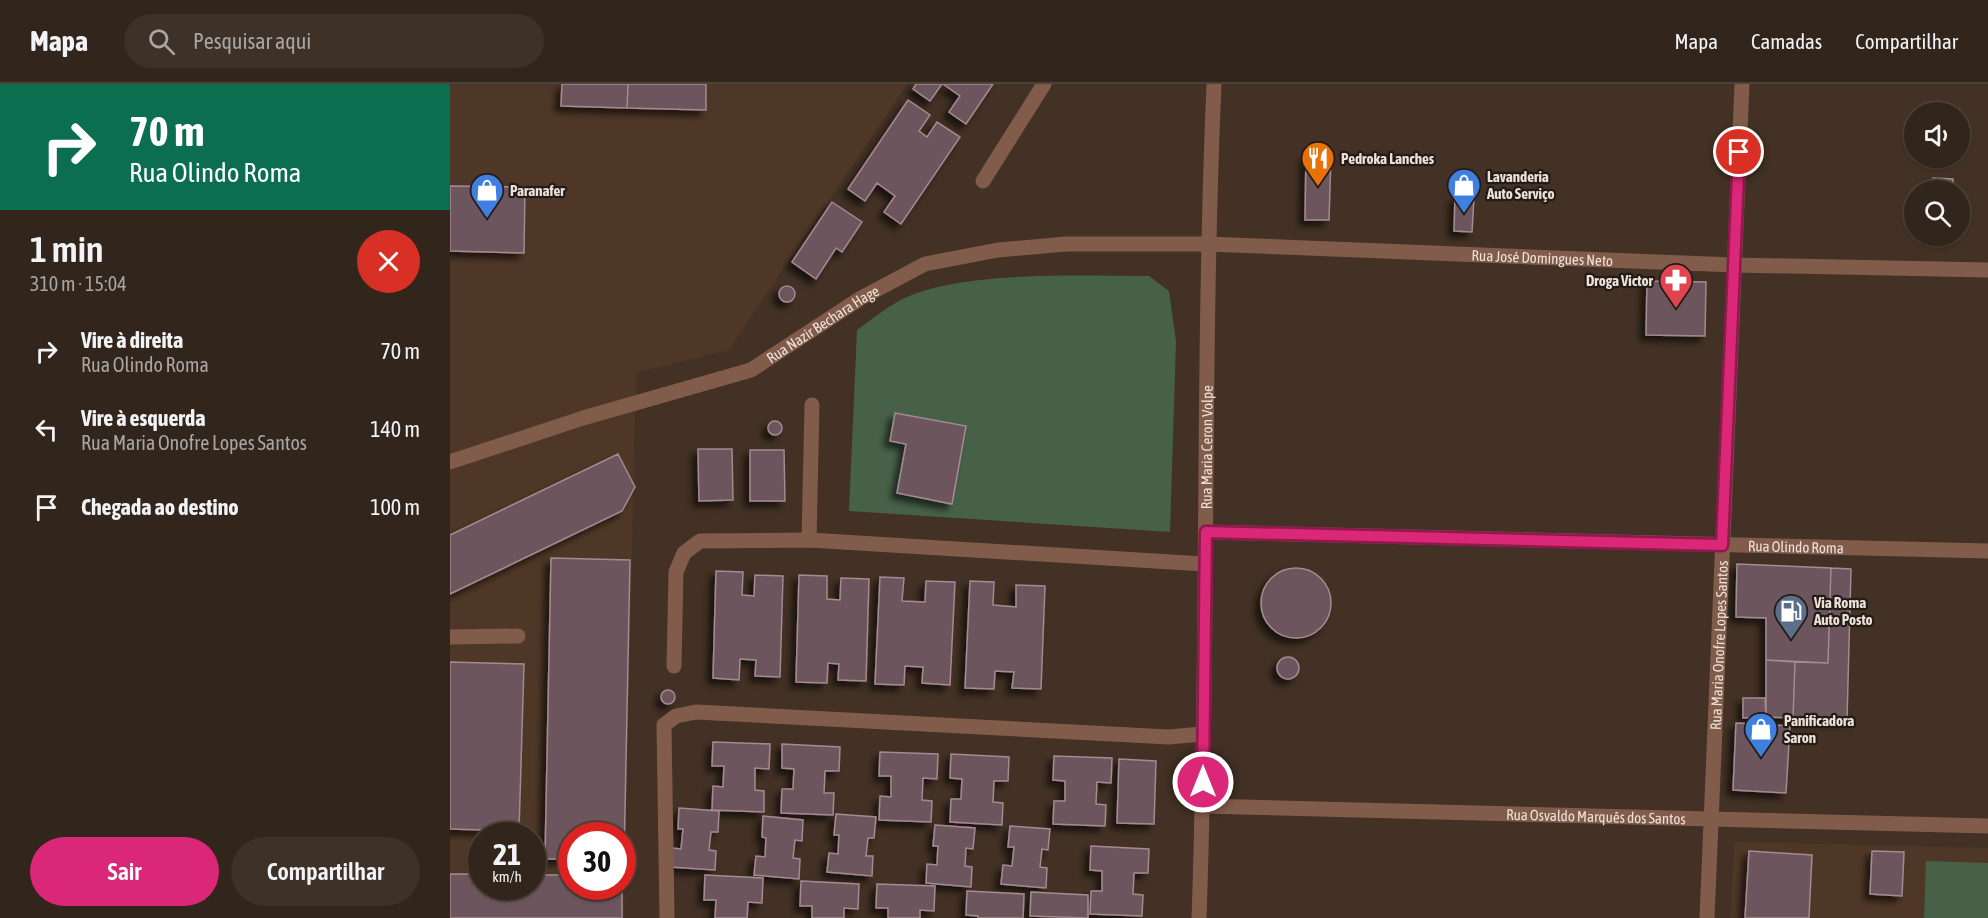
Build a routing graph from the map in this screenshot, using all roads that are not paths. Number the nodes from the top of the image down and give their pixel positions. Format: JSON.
{"nodes":[{"id":1,"x":1044,"y":84,"type":"edge"},
{"id":2,"x":1214,"y":84,"type":"edge"},
{"id":3,"x":1742,"y":84,"type":"edge"},
{"id":4,"x":982,"y":181,"type":"dead end"},
{"id":5,"x":1207,"y":244,"type":"junction"},
{"id":6,"x":1734,"y":266,"type":"junction"},
{"id":7,"x":1988,"y":270,"type":"edge"},
{"id":8,"x":812,"y":405,"type":"dead end"},
{"id":9,"x":450,"y":462,"type":"edge"},
{"id":10,"x":1206,"y":532,"type":"junction"},
{"id":11,"x":809,"y":540,"type":"junction"},
{"id":12,"x":1722,"y":545,"type":"junction"},
{"id":13,"x":1988,"y":551,"type":"edge"},
{"id":14,"x":1204,"y":564,"type":"junction"},
{"id":15,"x":518,"y":636,"type":"dead end"},
{"id":16,"x":450,"y":637,"type":"edge"},
{"id":17,"x":674,"y":666,"type":"dead end"},
{"id":18,"x":1202,"y":734,"type":"junction"},
{"id":19,"x":1203,"y":806,"type":"junction"},
{"id":20,"x":1711,"y":817,"type":"junction"},
{"id":21,"x":1988,"y":826,"type":"edge"},
{"id":22,"x":667,"y":918,"type":"edge"},
{"id":23,"x":1199,"y":918,"type":"edge"},
{"id":24,"x":1707,"y":918,"type":"edge"}],
"edges":[{"from":1,"to":4,"type":"street"},
{"from":2,"to":5,"type":"street","name":"Rua Maria Ceron Volpe"},
{"from":3,"to":6,"type":"street","name":"Rua Maria Onofre Lopes Santos"},
{"from":5,"to":6,"type":"street","name":"Rua José Domingues Neto"},
{"from":5,"to":9,"type":"street","name":"Rua Nazir Bechara Hage"},
{"from":5,"to":10,"type":"street","name":"Rua Maria Ceron Volpe"},
{"from":6,"to":7,"type":"street","name":"Rua José Domingues Neto"},
{"from":6,"to":12,"type":"street","name":"Rua Maria Onofre Lopes Santos"},
{"from":8,"to":11,"type":"street"},
{"from":10,"to":12,"type":"street","name":"Rua Olindo Roma"},
{"from":10,"to":14,"type":"street","name":"Rua Maria Ceron Volpe"},
{"from":11,"to":14,"type":"street"},
{"from":11,"to":17,"type":"street"},
{"from":12,"to":13,"type":"street","name":"Rua Olindo Roma"},
{"from":12,"to":20,"type":"street","name":"Rua Maria Onofre Lopes Santos"},
{"from":14,"to":18,"type":"street","name":"Rua Maria Ceron Volpe"},
{"from":15,"to":16,"type":"street"},
{"from":18,"to":19,"type":"street","name":"Rua Maria Ceron Volpe"},
{"from":18,"to":22,"type":"street"},
{"from":19,"to":20,"type":"street","name":"Rua Osvaldo Marquês dos Santos"},
{"from":19,"to":23,"type":"street","name":"Rua Maria Ceron Volpe"},
{"from":20,"to":21,"type":"street","name":"Rua Osvaldo Marquês dos Santos"},
{"from":20,"to":24,"type":"street","name":"Rua Maria Onofre Lopes Santos"}]}
